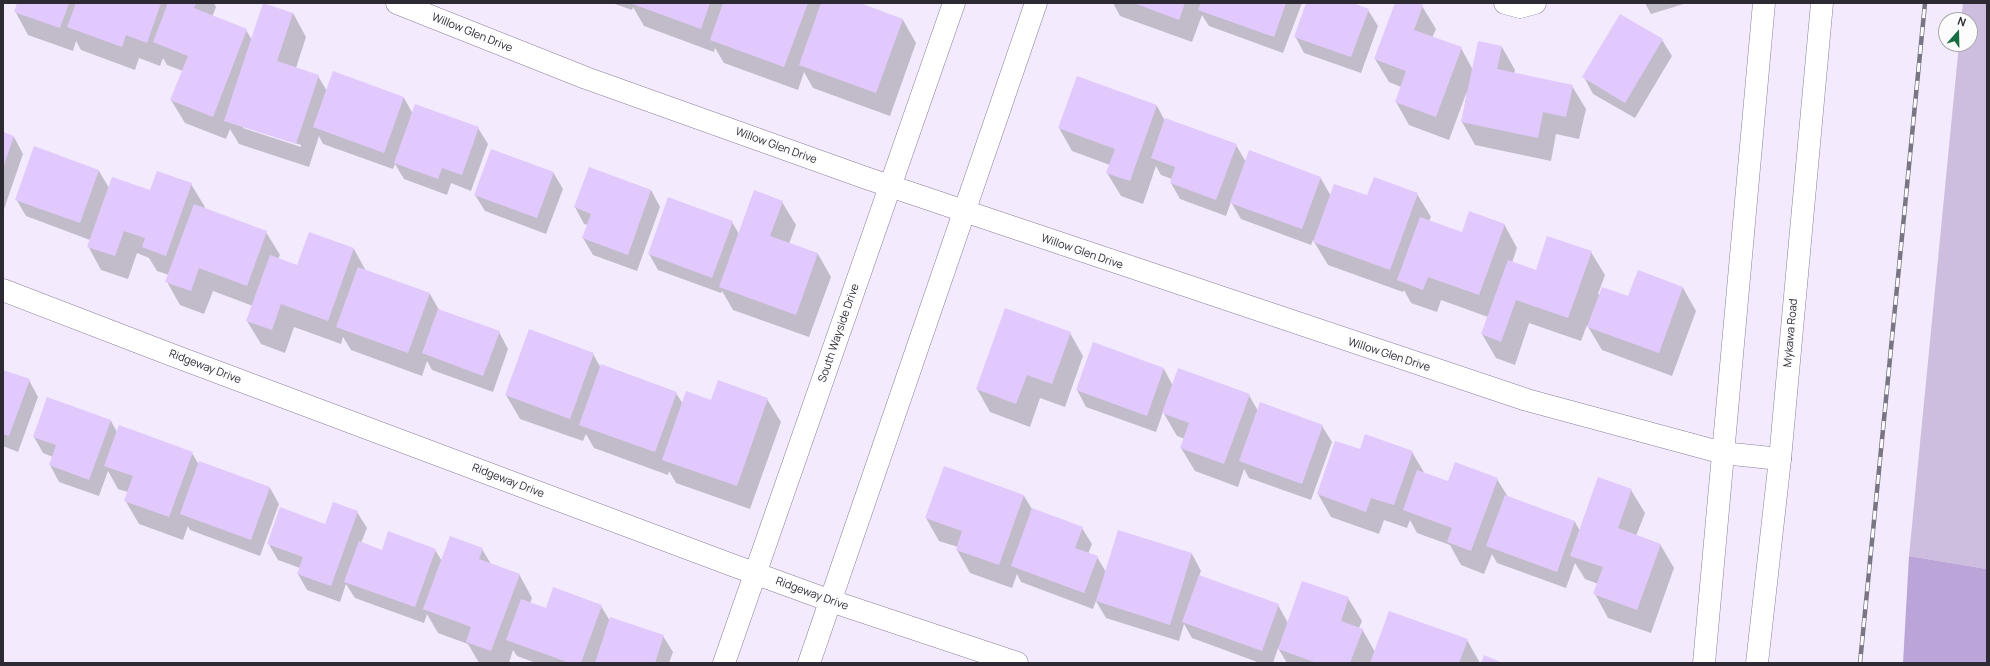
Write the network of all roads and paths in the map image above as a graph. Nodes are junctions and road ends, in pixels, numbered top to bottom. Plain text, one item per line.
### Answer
1 (397, 3) edge
2 (954, 3) edge
3 (1036, 3) edge
4 (1505, 3) edge
5 (1535, 3) edge
6 (1764, 3) edge
7 (1822, 3) edge
8 (889, 186) junction
9 (964, 212) junction
10 (3, 290) edge
11 (1722, 453) junction
12 (1780, 459) junction
13 (756, 574) junction
14 (831, 601) junction
15 (724, 663) edge
16 (810, 663) edge
17 (1017, 663) edge
18 (1704, 663) edge
19 (1756, 663) edge

1 - 8 street, Willow Glen Drive
2 - 8 street, South Wayside Drive
3 - 9 street
4 - 5 street
6 - 11 street
7 - 12 street, Mykawa Road
8 - 9 street, Willow Glen Drive
8 - 13 street, South Wayside Drive
9 - 11 street, Willow Glen Drive
9 - 14 street
10 - 13 street, Ridgeway Drive
11 - 12 street, Willow Glen Drive
11 - 18 street
12 - 19 street, Mykawa Road
13 - 14 street, Ridgeway Drive
13 - 15 street, South Wayside Drive
14 - 16 street
14 - 17 street, Ridgeway Drive

